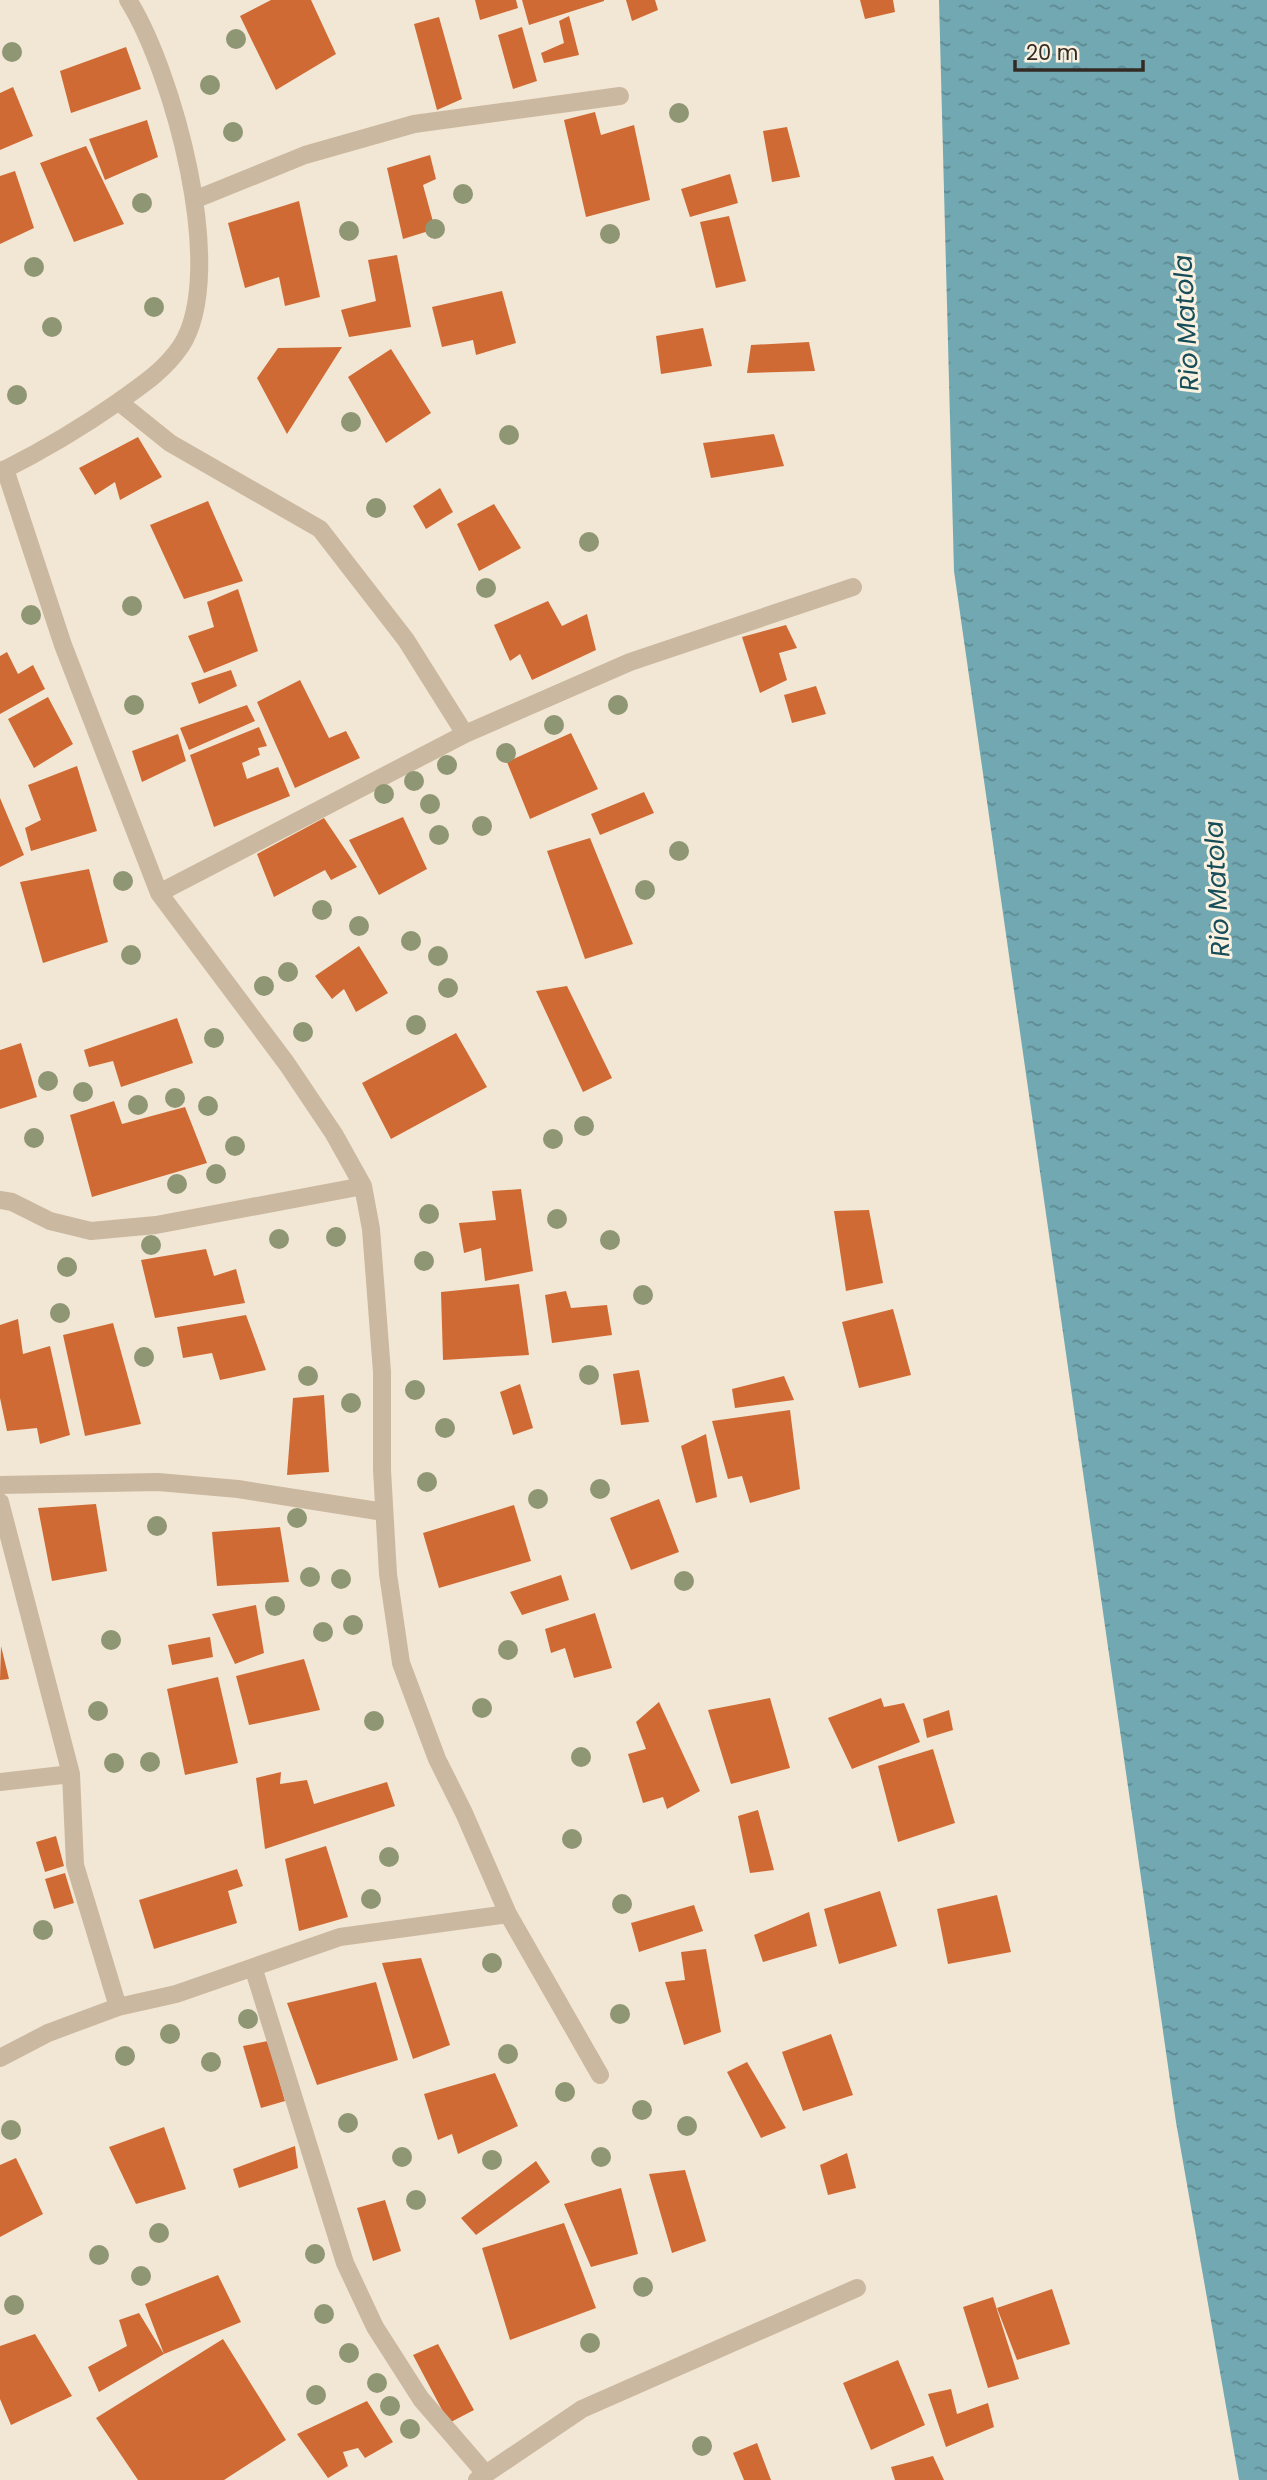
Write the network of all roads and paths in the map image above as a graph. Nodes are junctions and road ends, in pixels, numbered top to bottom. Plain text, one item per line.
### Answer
1 (128, 0) edge
2 (620, 96) dead end
3 (194, 200) junction
4 (118, 402) junction
5 (3, 471) edge
6 (853, 587) dead end
7 (465, 734) junction
8 (159, 893) junction
9 (363, 1186) junction
10 (0, 1200) edge
11 (0, 1485) edge
12 (0, 1502) edge
13 (384, 1511) junction
14 (71, 1774) junction
15 (0, 1782) edge
16 (508, 1914) junction
17 (253, 1967) junction
18 (118, 2007) junction
19 (0, 2058) edge
20 (600, 2075) dead end
21 (858, 2288) dead end
22 (481, 2476) edge

1 - 3 street
2 - 3 street
3 - 4 street
4 - 5 street
4 - 7 street
5 - 8 street
6 - 7 street
7 - 8 street
8 - 9 street
9 - 10 street
9 - 13 street
11 - 13 street
12 - 14 street
13 - 16 street
14 - 15 street
14 - 18 street
16 - 17 street
16 - 20 street
17 - 18 street
17 - 22 street
18 - 19 street
21 - 22 street

